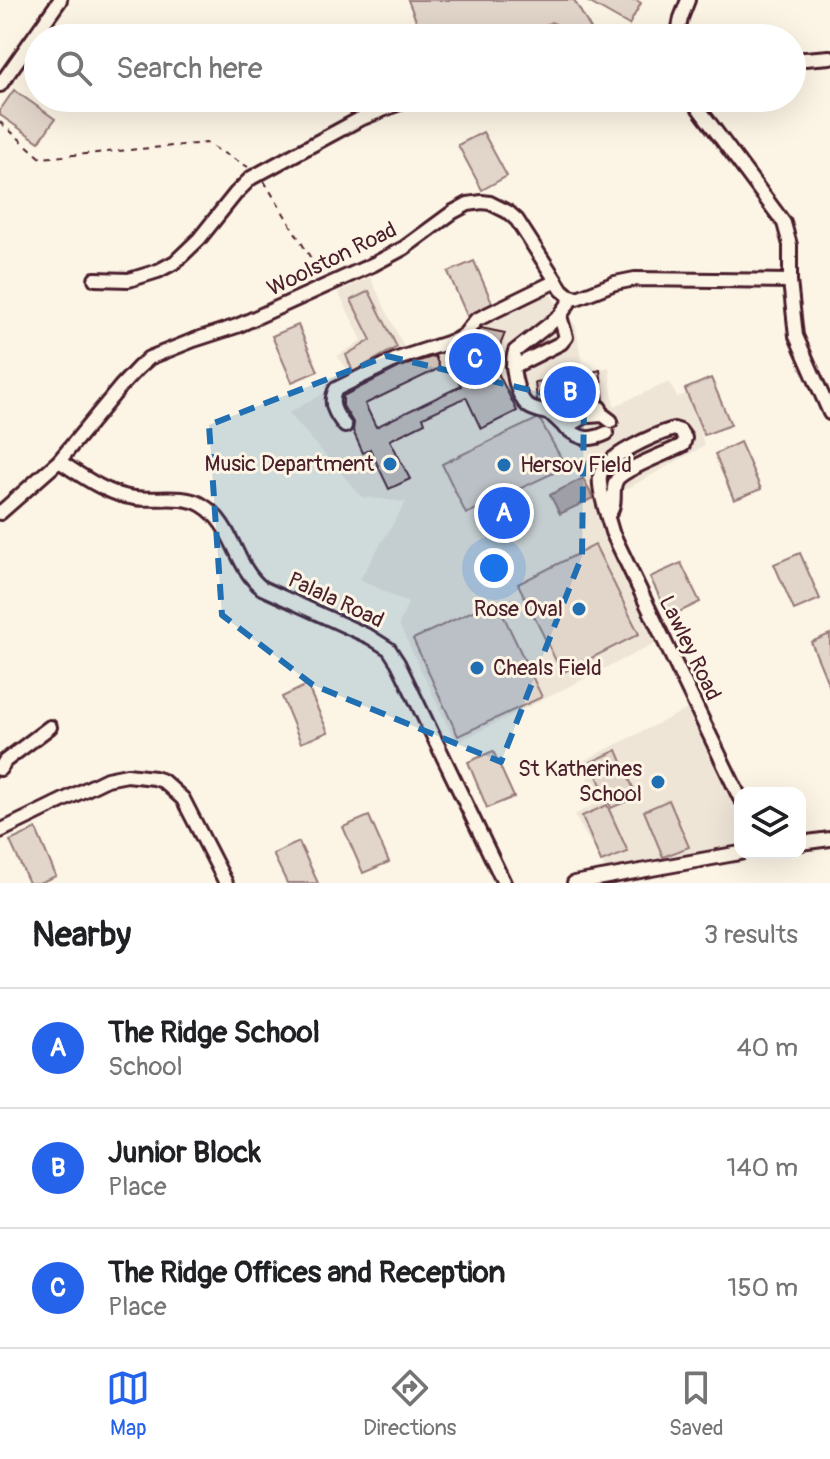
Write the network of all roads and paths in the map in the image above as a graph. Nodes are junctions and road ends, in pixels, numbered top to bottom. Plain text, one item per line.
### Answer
1 (60, 0) edge
2 (688, 0) edge
3 (43, 24) edge
4 (680, 24) edge
5 (24, 51) edge
6 (830, 57) edge
7 (806, 59) edge
8 (0, 85) edge
9 (378, 112) edge
10 (701, 112) edge
11 (0, 122) edge
12 (259, 173) junction
13 (95, 279) dead end
14 (556, 281) junction
15 (790, 281) junction
16 (327, 287) junction
17 (572, 298) junction
18 (560, 316) junction
19 (513, 367) junction
20 (824, 387) edge
21 (600, 408) dead end
22 (830, 413) edge
23 (586, 414) junction
24 (345, 426) dead end
25 (565, 428) junction
26 (59, 461) junction
27 (0, 513) edge
28 (608, 515) junction
29 (50, 727) dead end
30 (0, 769) edge
31 (735, 787) edge
32 (1, 827) edge
33 (830, 839) edge
34 (806, 842) edge
35 (734, 854) edge
36 (226, 883) edge
37 (504, 883) edge
38 (574, 883) edge

1 - 3 street
2 - 4 street
5 - 8 street
6 - 7 street
9 - 12 street
10 - 15 street
11 - 12 path
12 - 13 street
12 - 16 path
14 - 16 street, Woolston Road
14 - 17 street, Woolston Road
14 - 24 street
15 - 17 street
15 - 20 street
16 - 26 street, Woolston Road
17 - 18 street
18 - 19 street
18 - 19 street
19 - 25 street
20 - 22 street
21 - 23 street
23 - 25 street
23 - 25 street
26 - 27 street, Woolston Road
26 - 37 street, Palala Road
28 - 28 street, Lawley Road
28 - 31 street, Lawley Road
29 - 30 street
32 - 36 street
33 - 34 street
35 - 38 street

